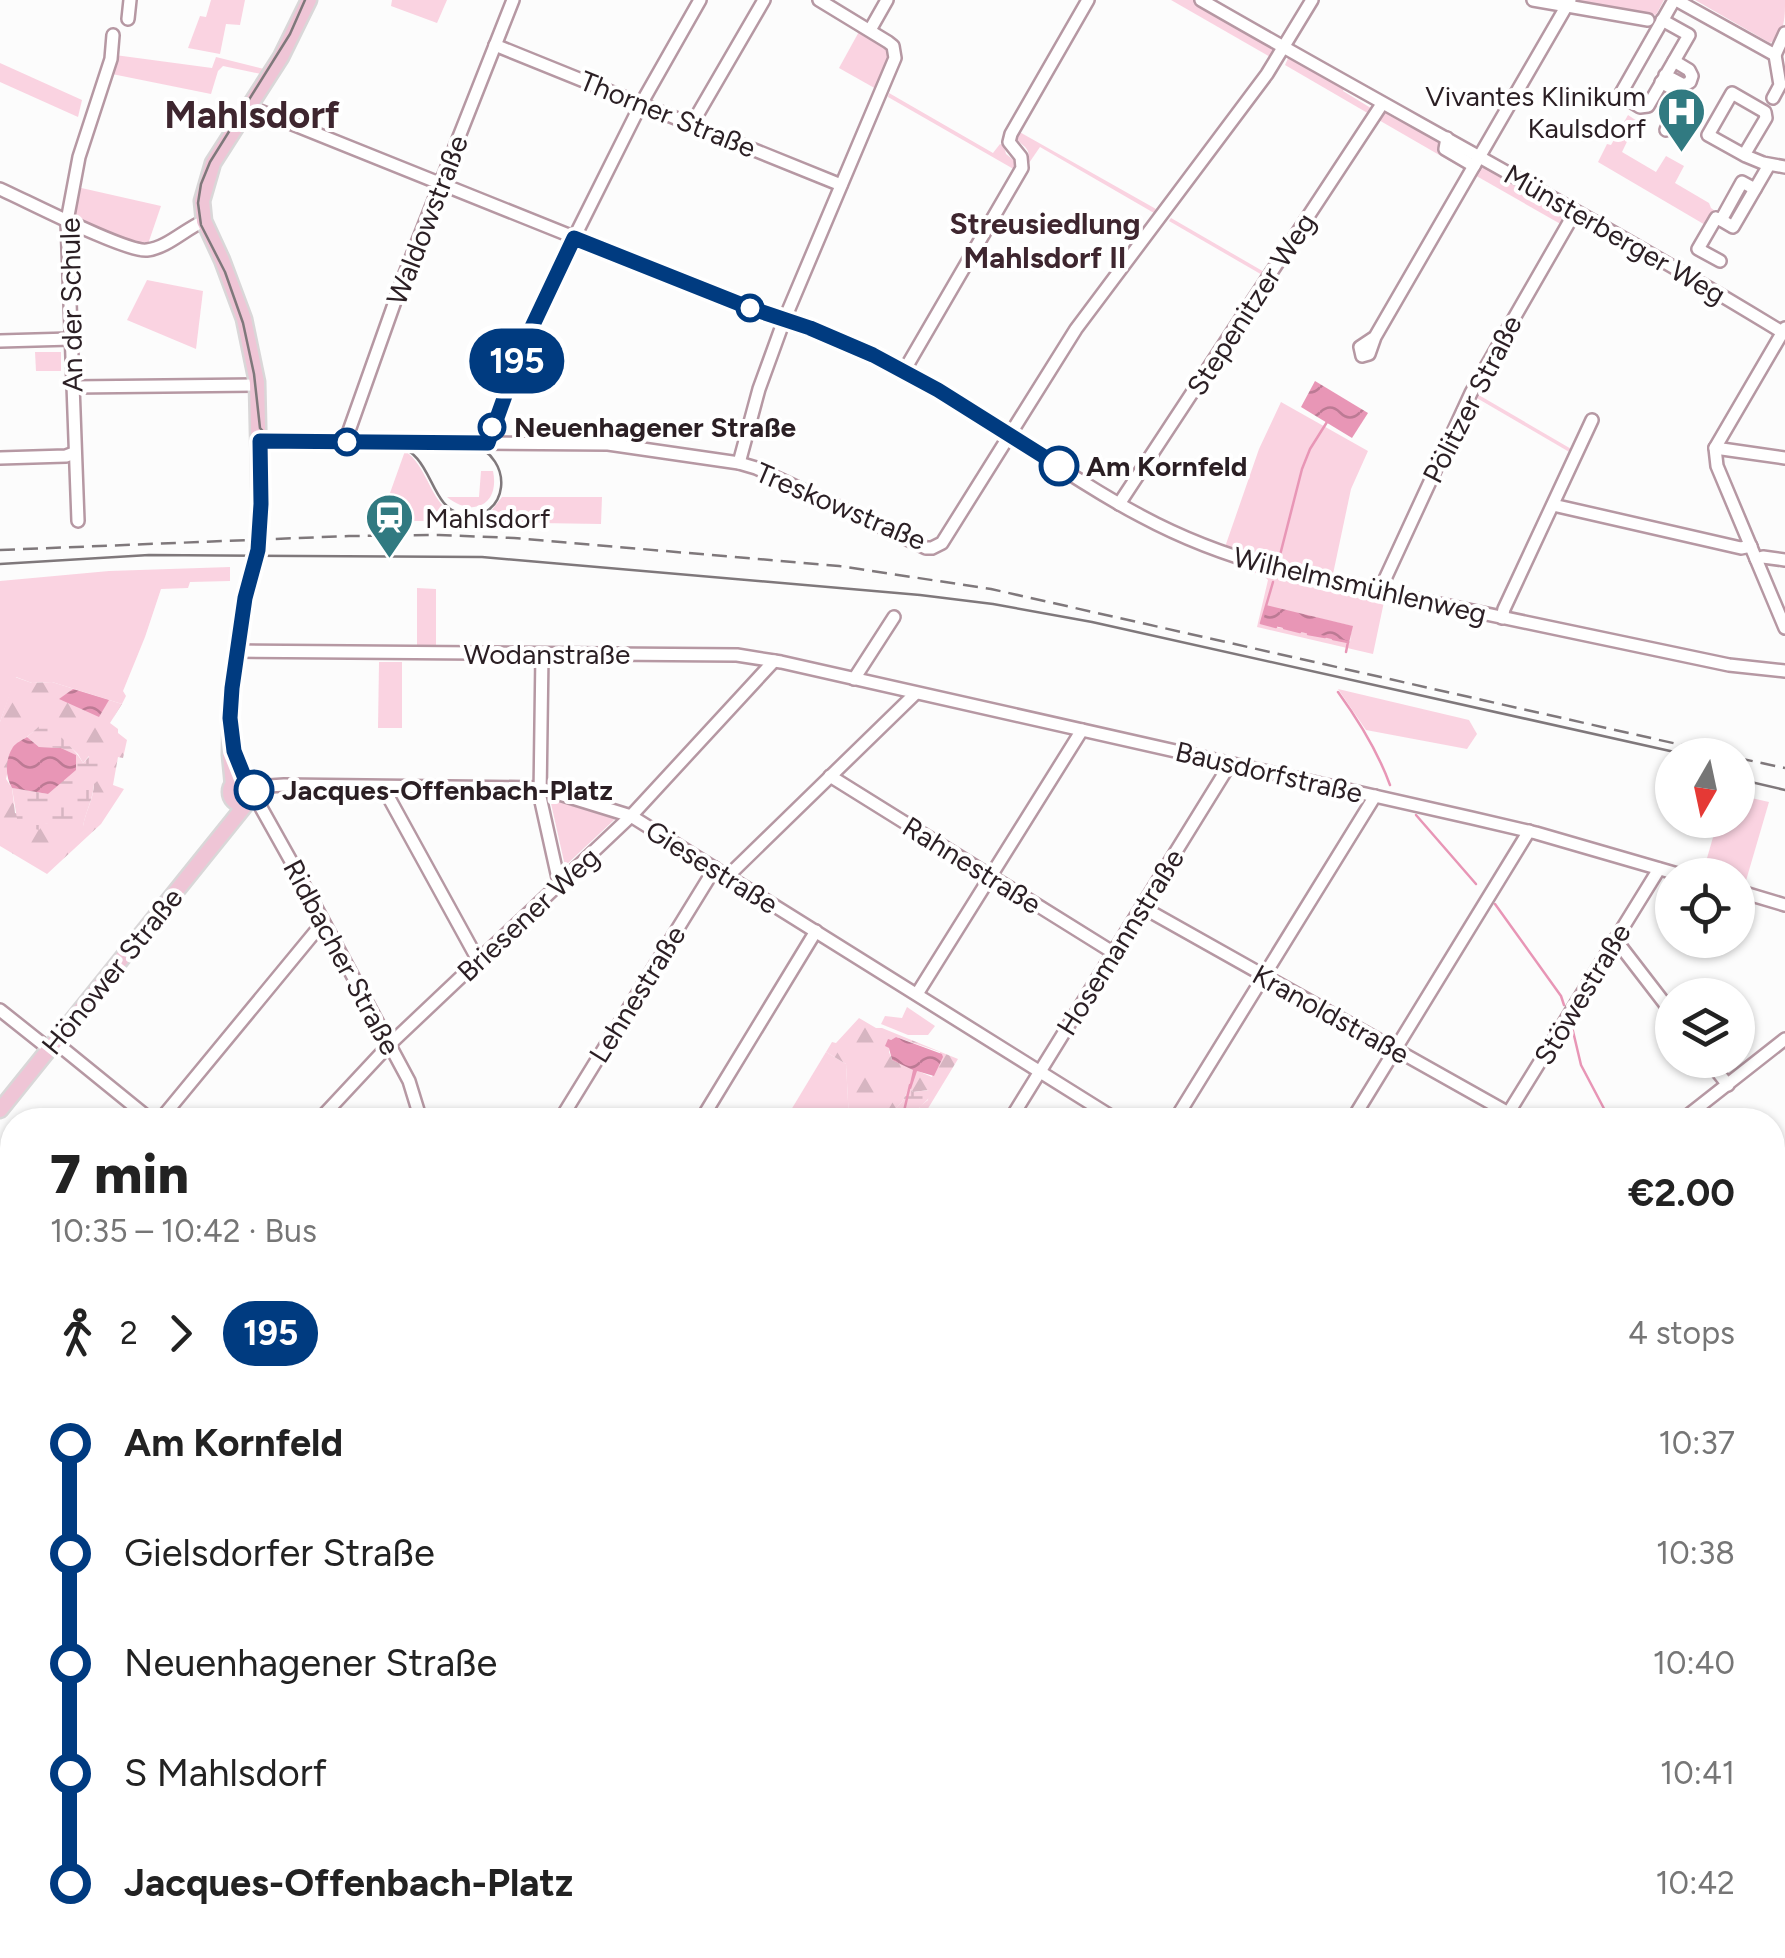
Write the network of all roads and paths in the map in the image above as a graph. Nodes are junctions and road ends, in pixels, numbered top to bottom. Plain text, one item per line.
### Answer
1 (130, 0) edge
2 (309, 0) edge
3 (513, 0) edge
4 (700, 0) edge
5 (764, 0) edge
6 (819, 0) edge
7 (887, 0) edge
8 (1088, 0) edge
9 (1202, 0) edge
10 (1312, 0) edge
11 (1533, 0) edge
12 (1675, 0) edge
13 (1568, 3) edge
14 (128, 19) dead end
15 (1655, 20) junction
16 (870, 30) junction
17 (1785, 33) edge
18 (114, 35) dead end
19 (495, 45) junction
20 (1284, 48) junction
21 (1776, 55) junction
22 (1674, 61) junction
23 (1663, 79) junction
24 (641, 104) junction
25 (1382, 104) junction
26 (1770, 104) junction
27 (250, 106) junction
28 (692, 124) junction
29 (1666, 130) dead end
30 (1744, 156) junction
31 (1477, 161) junction
32 (1769, 164) junction
33 (1785, 167) edge
34 (440, 184) junction
35 (840, 185) junction
36 (0, 189) edge
37 (1575, 212) junction
38 (67, 221) junction
39 (204, 221) junction
40 (574, 238) junction
41 (1720, 262) dead end
42 (784, 320) junction
43 (1784, 330) edge
44 (1375, 337) dead end
45 (71, 339) junction
46 (0, 341) edge
47 (904, 371) junction
48 (257, 385) junction
49 (73, 387) junction
50 (1592, 420) dead end
51 (1010, 435) junction
52 (266, 441) junction
53 (345, 442) junction
54 (488, 443) junction
55 (1715, 448) junction
56 (74, 454) junction
57 (0, 458) edge
58 (1785, 458) edge
59 (739, 462) junction
60 (1120, 504) junction
61 (1553, 505) junction
62 (78, 520) dead end
63 (1751, 546) junction
64 (1756, 560) junction
65 (1785, 560) edge
66 (1380, 592) junction
67 (894, 617) dead end
68 (1502, 618) junction
69 (1785, 628) edge
70 (238, 651) junction
71 (542, 654) junction
72 (774, 661) junction
73 (1785, 671) edge
74 (854, 679) junction
75 (916, 693) junction
76 (1082, 730) junction
77 (1230, 764) junction
78 (830, 776) junction
79 (388, 786) junction
80 (540, 788) junction
81 (244, 792) junction
82 (1374, 796) junction
83 (630, 816) junction
84 (1529, 831) junction
85 (1655, 867) edge
86 (715, 868) junction
87 (1655, 874) edge
88 (728, 876) junction
89 (990, 876) junction
90 (561, 882) junction
91 (1755, 897) edge
92 (1785, 906) edge
93 (1142, 907) junction
94 (325, 925) junction
95 (816, 931) junction
96 (1615, 939) junction
97 (1114, 953) junction
98 (478, 960) junction
99 (1264, 977) junction
100 (1655, 991) edge
101 (917, 994) junction
102 (0, 1010) edge
103 (1785, 1039) edge
104 (389, 1045) junction
105 (52, 1046) junction
106 (1395, 1051) junction
107 (1040, 1072) junction
108 (1722, 1078) edge
109 (1728, 1085) junction
110 (2, 1108) edge
111 (135, 1108) edge
112 (170, 1108) edge
113 (330, 1108) edge
114 (418, 1108) edge
115 (567, 1108) edge
116 (708, 1108) edge
117 (1018, 1108) edge
118 (1098, 1108) edge
119 (1183, 1108) edge
120 (1359, 1108) edge
121 (1493, 1108) edge
122 (1512, 1108) edge
123 (1698, 1108) edge

1 - 14 street
2 - 27 main road, Hönower Straße
3 - 19 street, Waldowstraße
4 - 24 street
5 - 28 street
6 - 16 street
7 - 16 street
8 - 47 street
9 - 20 street, Münsterberger Weg
10 - 20 street
11 - 13 street
12 - 15 street
12 - 21 street
13 - 15 street
13 - 31 street
15 - 22 street
15 - 23 street
16 - 35 street
17 - 21 street
18 - 38 street, An der Schule
19 - 24 street, Thorner Straße
19 - 34 street, Waldowstraße
20 - 25 street, Münsterberger Weg
20 - 51 street
21 - 26 street
22 - 23 street
22 - 23 street
23 - 29 street
24 - 28 street, Thorner Straße
24 - 40 street
25 - 31 street, Münsterberger Weg
25 - 60 street, Stepenitzer Weg
26 - 30 street
26 - 30 street
27 - 34 street, Wilhelmsmühlenweg
27 - 39 main road, Hönower Straße
28 - 35 street, Thorner Straße
30 - 32 street
31 - 37 street, Münsterberger Weg
31 - 44 street
32 - 33 street
32 - 41 street
34 - 40 street, Wilhelmsmühlenweg
34 - 53 street, Waldowstraße
35 - 42 street
36 - 38 street
37 - 43 street, Münsterberger Weg
37 - 66 street, Pölitzer Straße
38 - 39 street
38 - 45 street, An der Schule
39 - 48 main road, Hönower Straße
40 - 42 street, Wilhelmsmühlenweg
40 - 54 street
42 - 47 street, Wilhelmsmühlenweg
42 - 59 street
43 - 55 street
45 - 46 street
45 - 49 street, An der Schule
47 - 51 street, Wilhelmsmühlenweg
48 - 49 street
48 - 52 main road, Hönower Straße
49 - 56 street, An der Schule
50 - 61 street
51 - 59 street, Treskowstraße
51 - 60 street, Wilhelmsmühlenweg
52 - 53 street, Treskowstraße
52 - 70 main road, Hönower Straße
53 - 54 street, Treskowstraße
54 - 59 street, Treskowstraße
55 - 58 street
55 - 63 street
56 - 57 street
56 - 62 street, An der Schule
60 - 66 street, Wilhelmsmühlenweg
61 - 63 street
61 - 68 street
63 - 64 street
64 - 65 street
64 - 69 street
66 - 68 street, Wilhelmsmühlenweg
67 - 74 street
68 - 73 street, Wilhelmsmühlenweg
70 - 71 street, Wodanstraße
70 - 81 main road, Hönower Straße
71 - 72 street, Wodanstraße
71 - 80 street
72 - 74 street, Wodanstraße
72 - 83 street, Briesener Weg
74 - 75 street, Bausdorfstraße
75 - 76 street, Bausdorfstraße
75 - 78 street
76 - 77 street, Bausdorfstraße
76 - 89 street
77 - 82 street, Bausdorfstraße
77 - 93 street, Hosemannstraße
78 - 88 street
78 - 89 street, Rahnestraße
79 - 80 street, Giesestraße
79 - 81 street, Giesestraße
79 - 98 street
80 - 83 street, Giesestraße
80 - 90 street
81 - 94 street, Ridbacher Straße
81 - 105 main road, Hönower Straße
82 - 84 street, Bausdorfstraße
82 - 99 street
83 - 86 street, Giesestraße
83 - 90 street, Briesener Weg
84 - 85 street, Bausdorfstraße
84 - 106 street
86 - 88 street, Giesestraße
86 - 115 street, Lehnestraße
87 - 96 street, Stöwestraße
88 - 95 street, Giesestraße
89 - 97 street, Rahnestraße
89 - 101 street
90 - 98 street, Briesener Weg
91 - 92 street
93 - 97 street, Hosemannstraße
93 - 99 street, Kranoldstraße
94 - 104 street, Ridbacher Straße
94 - 112 street
95 - 101 street, Giesestraße
95 - 116 street
96 - 100 street
96 - 122 street, Stöwestraße
97 - 107 street, Hosemannstraße
98 - 104 street, Briesener Weg
99 - 106 street, Kranoldstraße
99 - 119 street
101 - 107 street, Giesestraße
102 - 105 street
103 - 109 street
104 - 113 street, Briesener Weg
104 - 114 street, Ridbacher Straße
105 - 110 main road, Hönower Straße
105 - 111 street
106 - 120 street
106 - 121 street, Kranoldstraße
107 - 117 street, Hosemannstraße
107 - 118 street, Giesestraße
108 - 109 street
109 - 123 street

